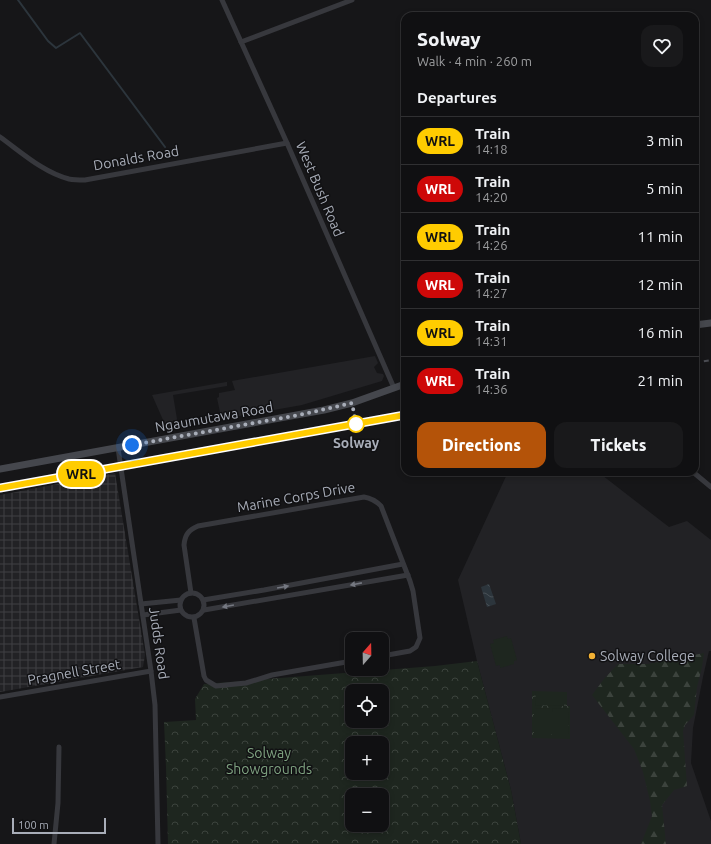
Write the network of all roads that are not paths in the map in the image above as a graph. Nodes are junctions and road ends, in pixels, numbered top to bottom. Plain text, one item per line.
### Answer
1 (222, 0) edge
2 (352, 0) edge
3 (241, 42) junction
4 (0, 137) edge
5 (287, 143) junction
6 (711, 322) edge
7 (699, 325) edge
8 (401, 385) edge
9 (394, 388) junction
10 (118, 448) junction
11 (0, 469) edge
12 (698, 476) edge
13 (711, 487) edge
14 (403, 564) junction
15 (368, 572) junction
16 (408, 575) junction
17 (316, 581) junction
18 (370, 581) junction
19 (264, 590) junction
20 (318, 591) junction
21 (191, 593) junction
22 (181, 600) junction
23 (203, 600) junction
24 (266, 600) junction
25 (141, 604) junction
26 (181, 610) junction
27 (204, 610) junction
28 (143, 615) junction
29 (194, 618) junction
30 (389, 655) edge
31 (345, 662) edge
32 (151, 671) junction
33 (0, 697) edge
34 (59, 747) dead end
35 (54, 844) edge
36 (158, 844) edge

1 - 3 street, West Bush Road
2 - 3 street
3 - 5 street, West Bush Road
4 - 5 street, Donalds Road
5 - 9 street, West Bush Road
6 - 7 main road
8 - 9 main road, Ngaumutawa Road
9 - 10 main road, Ngaumutawa Road
10 - 11 main road, Ngaumutawa Road
10 - 25 street, Judds Road
12 - 13 street
14 - 15 street
14 - 16 street, Marine Corps Drive
14 - 21 street, Marine Corps Drive
15 - 17 street
15 - 18 street
16 - 18 street
16 - 30 street, Marine Corps Drive
19 -> 17 street
17 - 20 street
18 -> 20 street
19 - 23 street
19 - 24 street
20 - 24 street
21 - 22 street
21 - 23 street
22 - 25 street
22 - 26 street
23 - 27 street
24 -> 27 street
25 - 28 street, Judds Road
26 - 28 street
26 - 29 street
27 - 29 street
28 - 32 street, Judds Road
29 - 31 street
32 - 33 street, Pragnell Street
32 - 36 street, Judds Road
34 - 35 street

